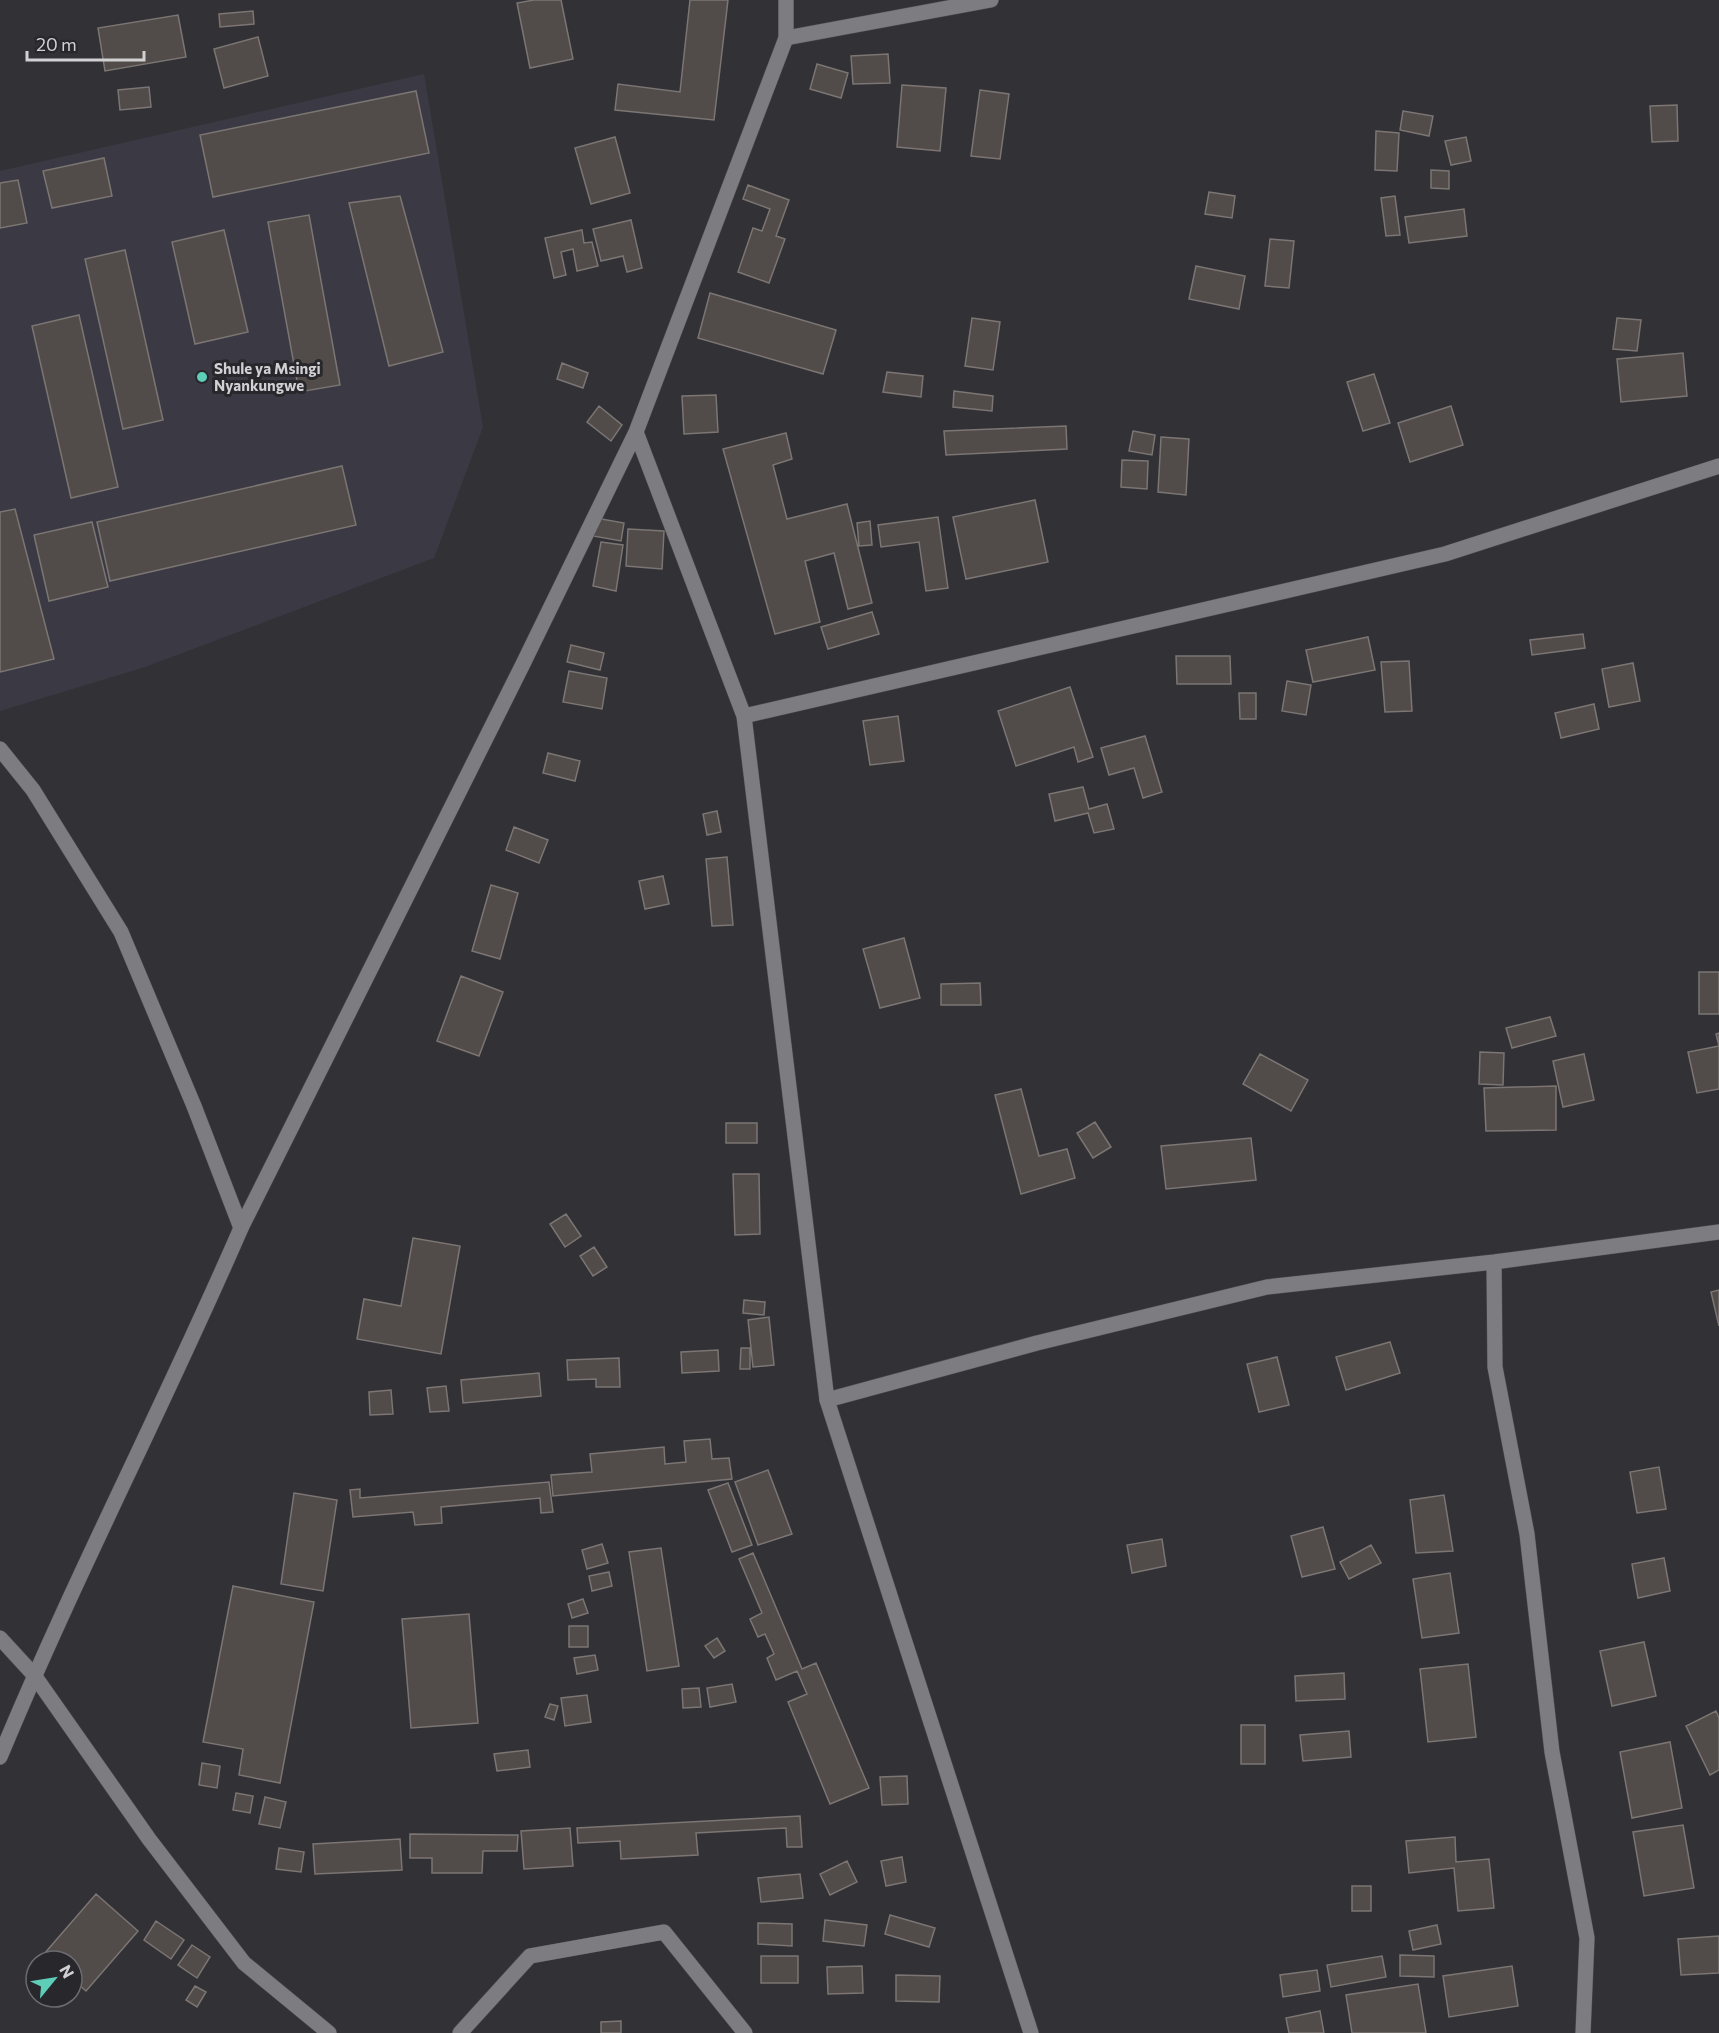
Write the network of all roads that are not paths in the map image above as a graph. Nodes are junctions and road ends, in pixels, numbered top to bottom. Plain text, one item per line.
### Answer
1 (786, 0) edge
2 (991, 0) edge
3 (786, 39) junction
4 (636, 432) junction
5 (1719, 466) edge
6 (744, 716) junction
7 (0, 749) edge
8 (241, 1228) junction
9 (1719, 1232) edge
10 (1494, 1262) junction
11 (827, 1400) junction
12 (0, 1638) edge
13 (34, 1675) junction
14 (0, 1757) edge
15 (329, 2033) edge
16 (460, 2033) edge
17 (745, 2033) edge
18 (1031, 2033) edge
19 (1583, 2033) edge

1 - 3 street
2 - 3 street
3 - 4 street
4 - 6 street
4 - 8 street
5 - 6 street
6 - 11 street
7 - 8 street
8 - 13 street
9 - 10 street
10 - 11 street
10 - 19 street
11 - 18 street
12 - 13 street
13 - 14 street
13 - 15 street
16 - 17 street

